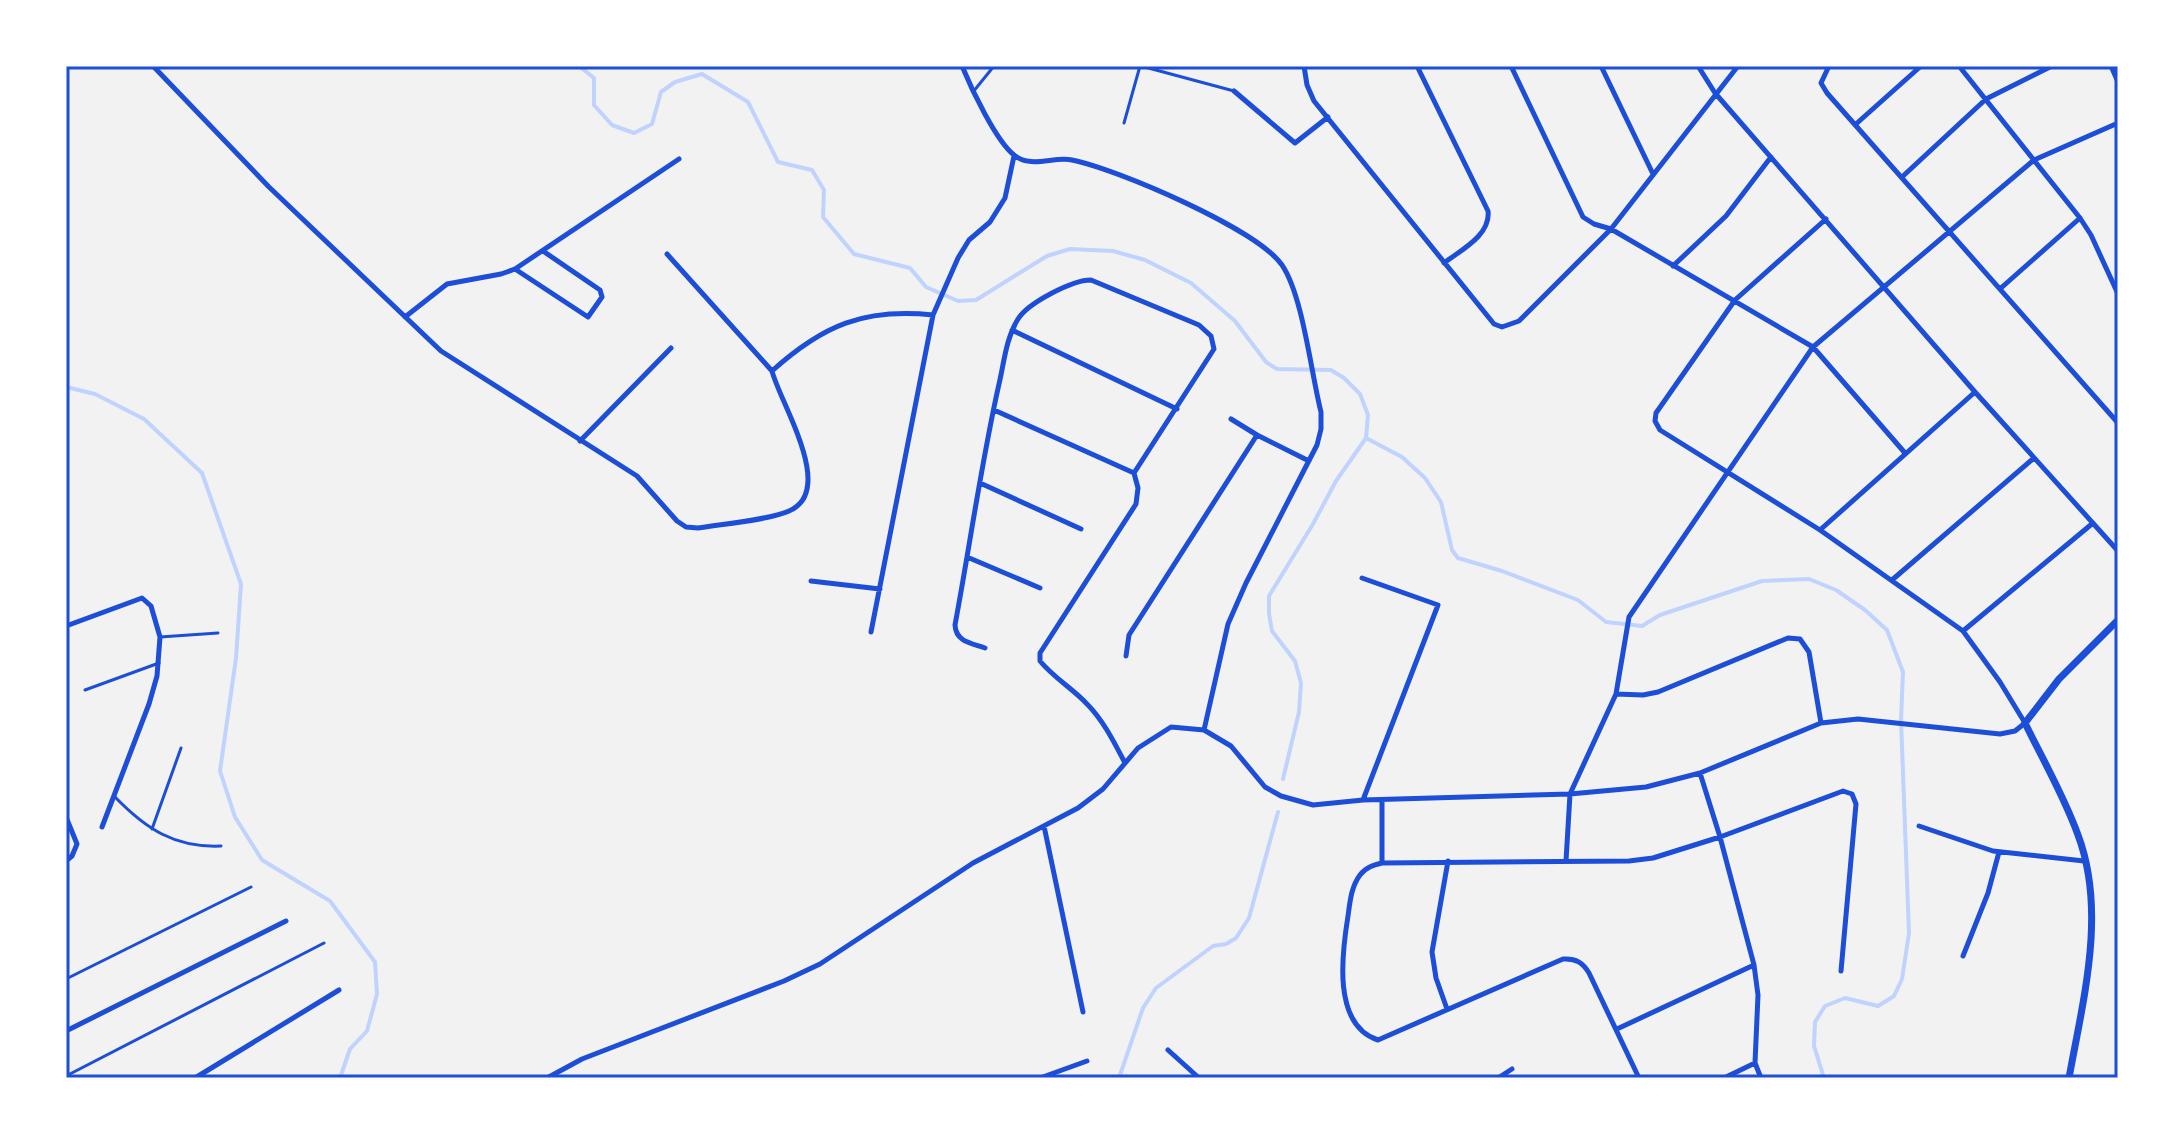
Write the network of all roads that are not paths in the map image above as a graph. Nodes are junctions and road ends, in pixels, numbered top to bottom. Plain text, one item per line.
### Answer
1 (153, 66) edge
2 (962, 66) edge
3 (994, 66) edge
4 (1141, 66) edge
5 (1304, 66) edge
6 (1417, 66) edge
7 (1511, 66) edge
8 (1601, 66) edge
9 (1698, 66) edge
10 (1738, 66) edge
11 (1829, 66) edge
12 (1921, 66) edge
13 (1959, 66) edge
14 (2052, 66) edge
15 (2111, 66) edge
16 (2118, 82) edge
17 (1234, 91) joint
18 (973, 92) junction
19 (1715, 93) junction
20 (1986, 99) junction
21 (1328, 117) junction
22 (1124, 123) dead end
23 (2118, 123) edge
24 (1856, 124) junction
25 (1014, 156) junction
26 (1771, 157) junction
27 (679, 159) dead end
28 (2034, 160) junction
29 (1653, 174) junction
30 (1902, 177) junction
31 (2080, 218) junction
32 (1826, 219) junction
33 (1611, 229) junction
34 (1949, 230) junction
35 (543, 251) junction
36 (667, 254) dead end
37 (1444, 263) junction
38 (1673, 266) junction
39 (515, 269) junction
40 (1885, 286) junction
41 (2001, 288) junction
42 (2118, 294) edge
43 (1735, 300) junction
44 (933, 315) junction
45 (405, 317) junction
46 (1012, 330) junction
47 (1813, 347) junction
48 (671, 348) dead end
49 (772, 371) junction
50 (1975, 392) junction
51 (1177, 409) junction
52 (994, 410) junction
53 (1231, 419) dead end
54 (2118, 423) edge
55 (1257, 435) junction
56 (580, 441) junction
57 (1905, 453) junction
58 (2034, 458) junction
59 (1309, 461) junction
60 (1728, 472) junction
61 (1134, 473) junction
62 (980, 483) junction
63 (2093, 523) junction
64 (1081, 529) dead end
65 (1820, 530) junction
66 (2118, 551) edge
67 (967, 557) junction
68 (1362, 578) dead end
69 (1892, 580) junction
70 (811, 581) dead end
71 (1040, 588) dead end
72 (880, 589) junction
73 (2118, 620) edge
74 (66, 626) edge
75 (1963, 631) junction
76 (871, 632) dead end
77 (218, 633) dead end
78 (160, 637) junction
79 (985, 648) dead end
80 (1126, 656) dead end
81 (159, 663) junction
82 (85, 690) dead end
83 (1616, 694) junction
84 (1821, 723) junction
85 (2025, 723) junction
86 (1204, 730) junction
87 (181, 748) dead end
88 (1125, 763) junction
89 (1700, 773) junction
90 (1570, 794) junction
91 (115, 797) junction
92 (1363, 800) junction
93 (1382, 800) junction
94 (66, 817) edge
95 (1044, 826) junction
96 (1919, 826) dead end
97 (102, 827) dead end
98 (152, 829) junction
99 (1720, 837) junction
100 (221, 846) dead end
101 (1999, 852) junction
102 (66, 861) edge
103 (1448, 861) junction
104 (1566, 861) junction
105 (2084, 861) junction
106 (1382, 863) junction
107 (251, 887) dead end
108 (286, 921) dead end
109 (324, 943) dead end
110 (1963, 956) dead end
111 (1754, 965) junction
112 (1841, 971) dead end
113 (66, 979) edge
114 (339, 990) dead end
115 (1447, 1009) junction
116 (1083, 1012) dead end
117 (1617, 1029) junction
118 (66, 1031) edge
119 (1168, 1050) dead end
120 (1087, 1061) dead end
121 (1755, 1063) junction
122 (1512, 1069) dead end
123 (66, 1076) edge
124 (1045, 1077) edge
125 (195, 1078) edge
126 (547, 1078) edge
127 (1199, 1078) edge
128 (1498, 1078) edge
129 (1639, 1078) edge
130 (1724, 1078) edge
131 (1761, 1078) edge
132 (2069, 1078) edge

1 - 45 street
2 - 18 street
3 - 18 lane
4 - 17 lane
4 - 22 lane
5 - 21 street
6 - 37 street
7 - 33 street
8 - 29 street
9 - 19 street
10 - 19 street
11 - 24 street
12 - 24 street
13 - 20 street
14 - 20 street
15 - 16 street
17 - 21 street
18 - 25 street
19 - 26 street
19 - 29 street
20 - 28 street
20 - 30 street
21 - 37 street
23 - 28 street
24 - 30 street
25 - 44 street
25 - 59 street
26 - 32 street
26 - 38 street
27 - 35 street
28 - 31 street
28 - 34 street
29 - 33 street
30 - 34 street
31 - 41 street
31 - 42 street
32 - 40 street
32 - 43 street
33 - 37 street
33 - 38 street
34 - 40 street
34 - 41 street
35 - 39 street
35 - 39 street
36 - 49 street
38 - 43 street
39 - 45 street
40 - 47 street
40 - 50 street
41 - 54 street
43 - 47 street
43 - 60 street
44 - 49 street
44 - 72 street
45 - 56 street
46 - 51 street
46 - 51 street
46 - 52 street
47 - 57 street
47 - 60 street
48 - 56 street
49 - 56 street
50 - 57 street
50 - 58 street
51 - 61 street
52 - 61 street
52 - 62 street
53 - 55 street
55 - 59 street
55 - 80 street
57 - 65 street
58 - 63 street
58 - 69 street
59 - 86 street
60 - 65 street
60 - 83 street
61 - 88 street
62 - 64 street
62 - 67 street
63 - 66 street
63 - 75 street
65 - 69 street
67 - 71 street
67 - 79 street
68 - 92 street
69 - 75 street
70 - 72 street
72 - 76 street
73 - 85 street
74 - 78 street
75 - 85 street
77 - 78 lane
78 - 81 street
81 - 82 lane
81 - 91 street
83 - 84 street
83 - 90 street
84 - 85 street
84 - 89 street
85 - 105 street
86 - 88 street
86 - 92 street
87 - 98 lane
88 - 95 street
89 - 90 street
89 - 99 street
90 - 93 street
90 - 104 street
91 - 97 street
91 - 98 lane
92 - 93 street
93 - 106 street
94 - 102 street
95 - 116 street
95 - 126 street
96 - 101 street
98 - 100 lane
99 - 104 street
99 - 111 street
99 - 112 street
101 - 105 street
101 - 110 street
103 - 104 street
103 - 106 street
103 - 115 street
105 - 132 street
106 - 115 street
107 - 113 lane
108 - 118 street
109 - 123 lane
111 - 117 street
111 - 121 street
114 - 125 street
115 - 117 street
117 - 129 street
119 - 127 street
120 - 124 street
121 - 130 street
121 - 131 street
122 - 128 street

